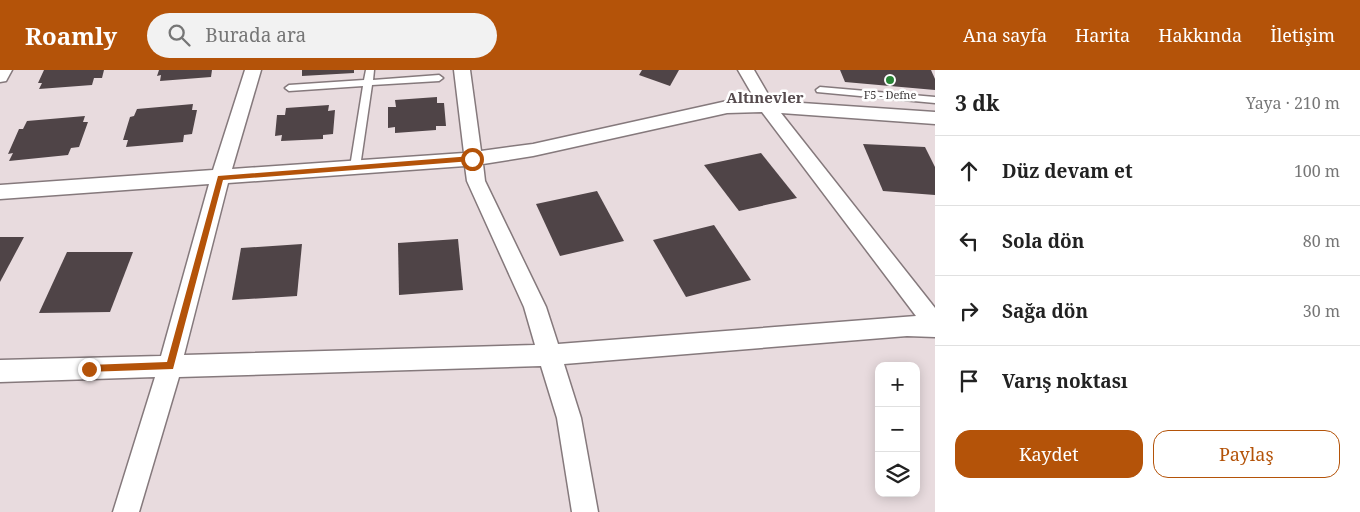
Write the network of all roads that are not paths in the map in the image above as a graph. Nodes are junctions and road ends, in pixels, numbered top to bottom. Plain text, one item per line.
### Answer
1 (4, 70) edge
2 (254, 70) edge
3 (370, 70) edge
4 (462, 70) edge
5 (746, 70) edge
6 (0, 77) edge
7 (440, 78) dead end
8 (369, 82) junction
9 (289, 88) dead end
10 (820, 90) dead end
11 (935, 100) edge
12 (767, 106) junction
13 (935, 118) edge
14 (472, 159) junction
15 (356, 166) junction
16 (220, 178) junction
17 (0, 192) edge
18 (935, 326) edge
19 (550, 355) junction
20 (170, 366) junction
21 (0, 371) edge
22 (126, 512) edge
23 (585, 512) edge

1 - 6 street
2 - 16 street
3 - 8 lane
4 - 14 street
5 - 12 street
7 - 8 lane
8 - 9 lane
8 - 15 lane
10 - 11 lane
12 - 13 street
12 - 14 street
12 - 18 street
14 - 15 street
14 - 19 street
15 - 16 street
16 - 17 street
16 - 20 street
18 - 19 street
19 - 20 street
19 - 23 street
20 - 21 street
20 - 22 street

